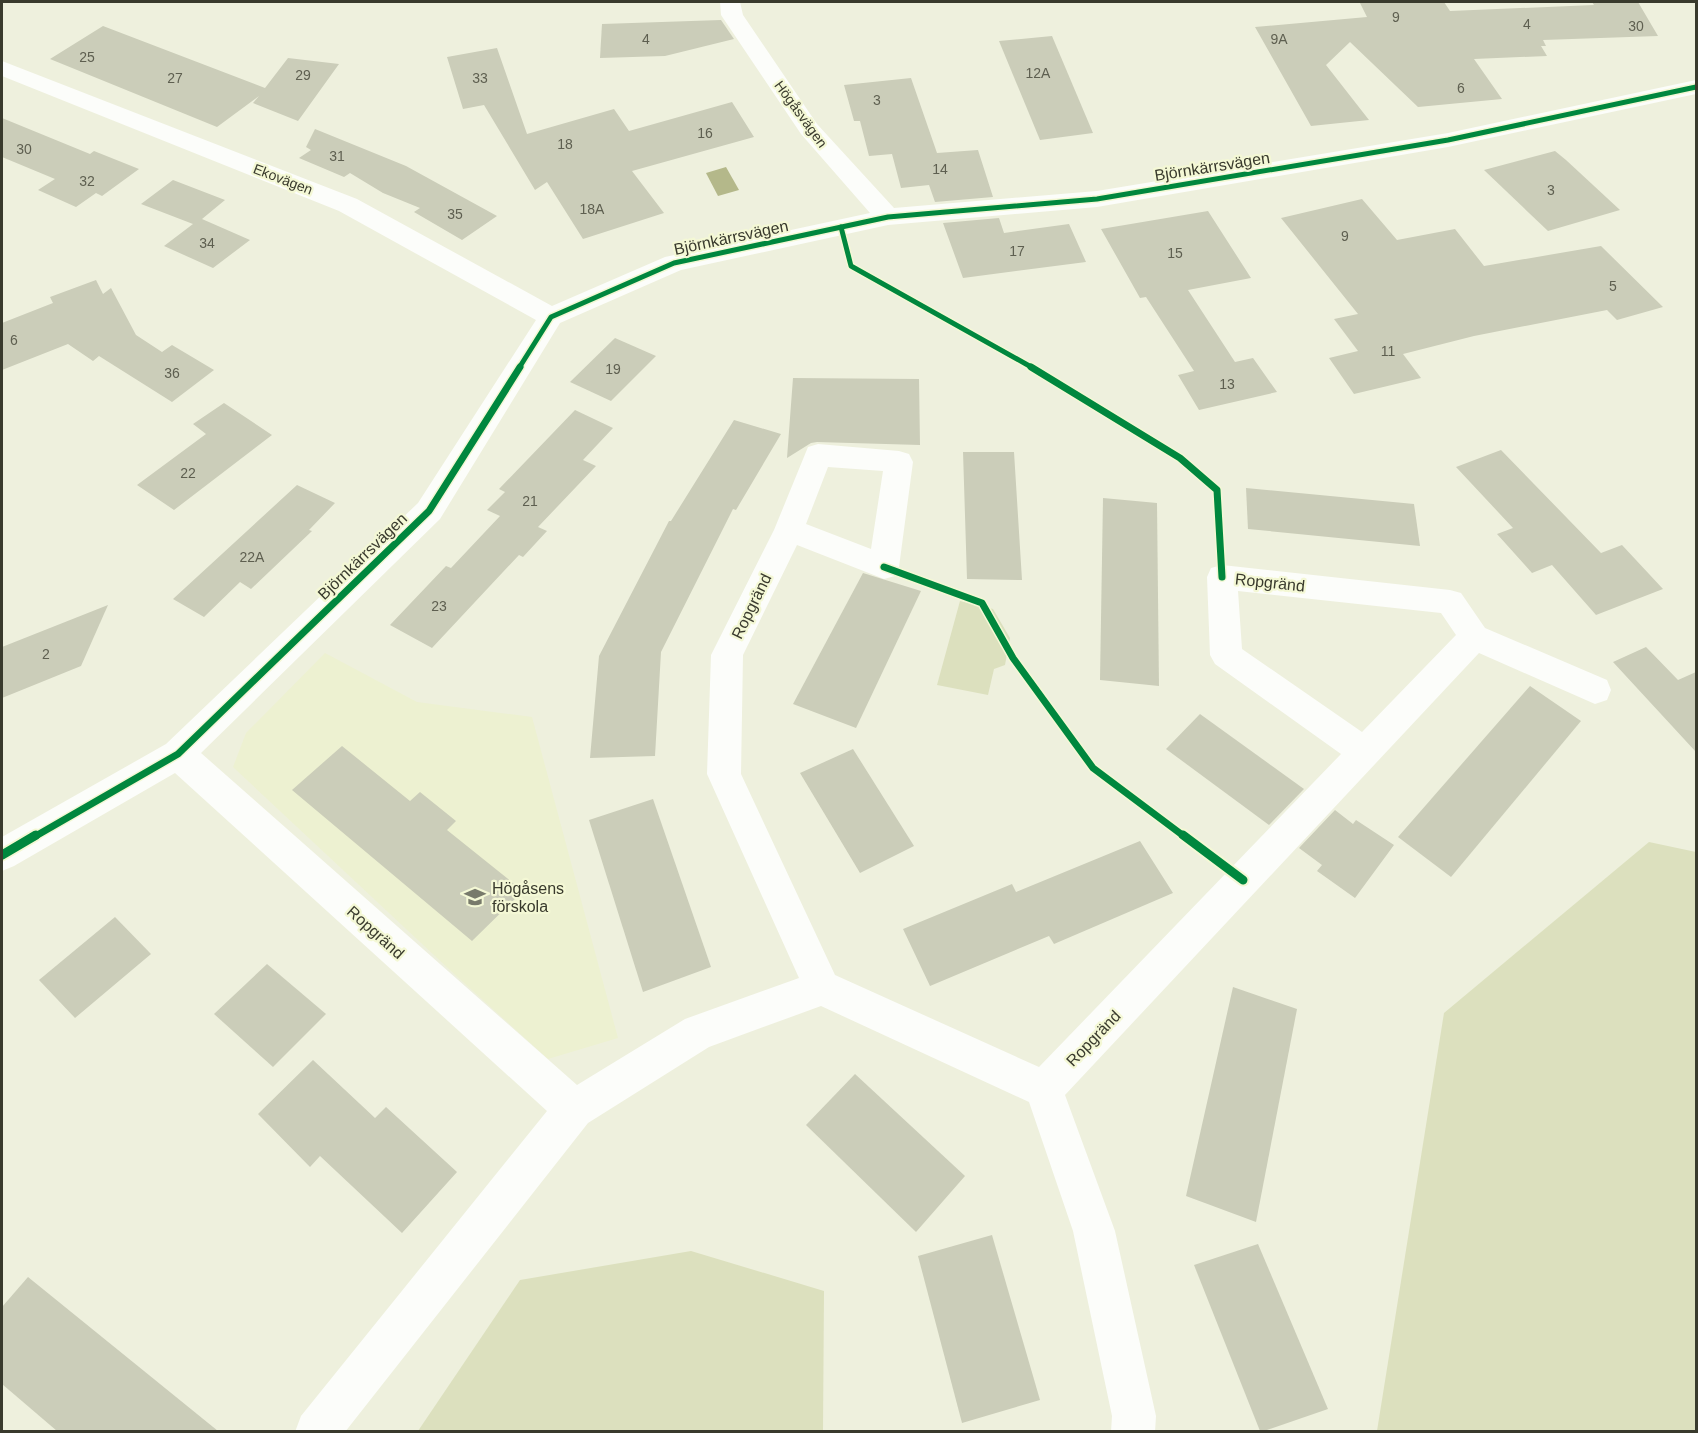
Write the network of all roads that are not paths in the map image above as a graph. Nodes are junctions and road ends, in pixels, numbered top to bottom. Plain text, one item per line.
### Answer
1 (730, 2) edge
2 (2, 68) edge
3 (1696, 87) edge
4 (888, 217) junction
5 (551, 317) junction
6 (789, 530) dead end
7 (1474, 637) junction
8 (1595, 690) dead end
9 (1364, 752) junction
10 (178, 754) junction
11 (2, 855) edge
12 (822, 988) junction
13 (1044, 1089) junction
14 (574, 1109) junction
15 (317, 1431) edge
16 (1133, 1431) edge

1 - 4 street, Högåsvägen
2 - 5 street, Ekovägen
3 - 4 street, Björnkärrsvägen
4 - 5 street, Björnkärrsvägen
5 - 10 street, Björnkärrsvägen
6 - 12 street, Ropgränd
7 - 8 street
7 - 9 street, Ropgränd
7 - 9 street, Ropgränd
9 - 13 street, Ropgränd
10 - 11 street, Björnkärrsvägen
10 - 14 street, Ropgränd
12 - 13 street
12 - 14 street
13 - 16 street
14 - 15 street

